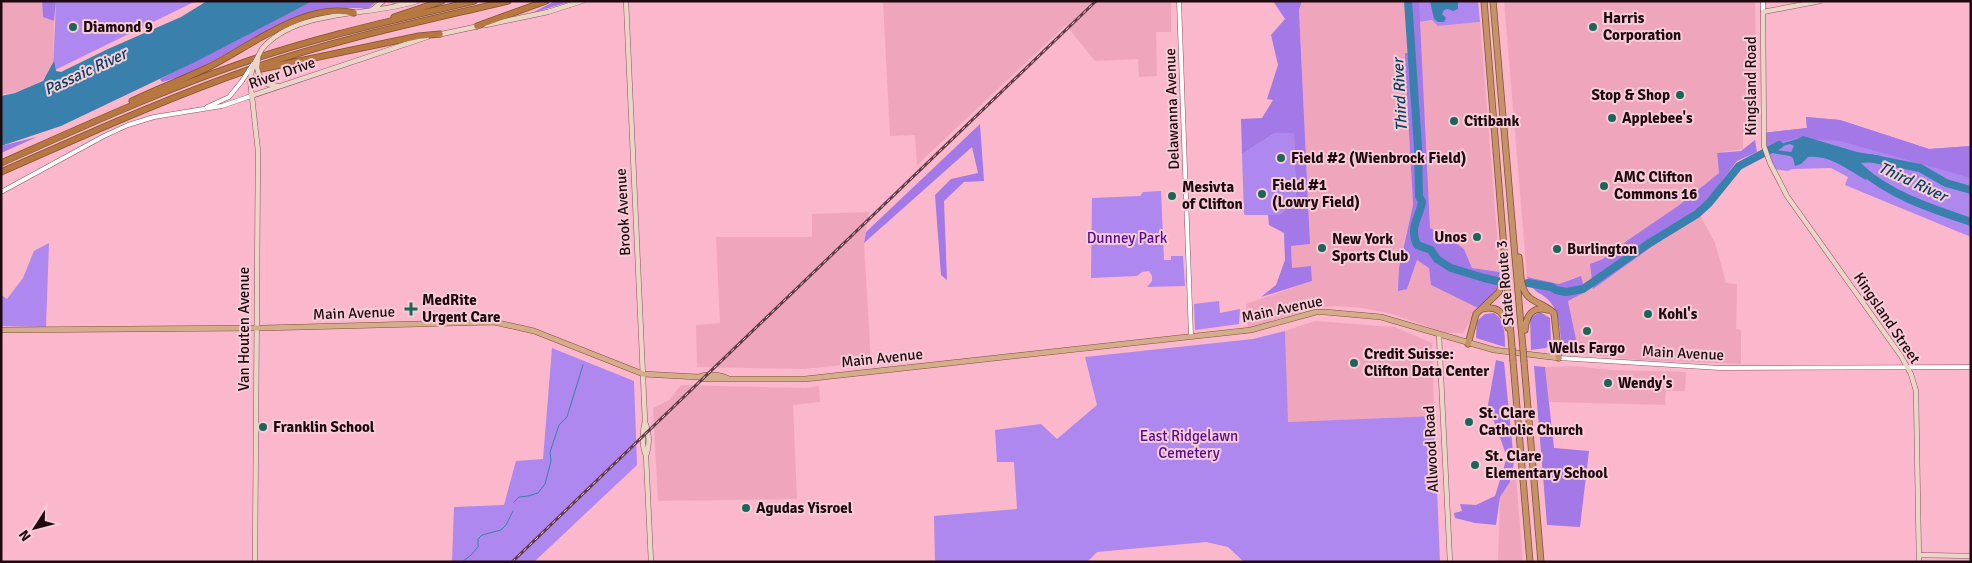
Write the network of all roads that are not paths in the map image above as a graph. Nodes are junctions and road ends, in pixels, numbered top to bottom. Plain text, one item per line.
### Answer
1 (383, 1) edge
2 (394, 1) edge
3 (412, 1) edge
4 (417, 1) edge
5 (442, 1) edge
6 (474, 1) edge
7 (508, 1) edge
8 (546, 1) edge
9 (582, 1) edge
10 (626, 1) edge
11 (1179, 1) edge
12 (1484, 1) edge
13 (1494, 1) edge
14 (1763, 1) edge
15 (1820, 1) edge
16 (370, 11) junction
17 (1763, 12) junction
18 (354, 13) junction
19 (368, 26) junction
20 (476, 26) junction
21 (440, 34) junction
22 (262, 49) junction
23 (254, 62) junction
24 (230, 76) junction
25 (284, 85) junction
26 (251, 96) junction
27 (202, 109) junction
28 (90, 124) junction
29 (1, 163) edge
30 (1507, 168) junction
31 (1, 172) edge
32 (1, 192) edge
33 (1787, 196) joint
34 (1505, 264) junction
35 (1480, 310) junction
36 (1554, 313) junction
37 (256, 328) junction
38 (1, 330) edge
39 (1439, 334) junction
40 (1191, 336) junction
41 (1468, 344) junction
42 (1512, 348) junction
43 (1523, 349) junction
44 (1559, 358) junction
45 (1971, 367) edge
46 (1907, 368) junction
47 (642, 374) junction
48 (1919, 555) junction
49 (1971, 556) edge
50 (256, 562) edge
51 (651, 562) edge
52 (1450, 562) edge
53 (1530, 562) edge
54 (1541, 562) edge
55 (1919, 562) edge

1 - 16 main road
2 - 3 main road
4 - 16 main road, Van Houten Avenue
5 - 19 highway
6 - 19 highway
7 - 24 highway
8 - 20 highway
9 - 20 main road, River Drive
10 - 47 main road, Brook Avenue
11 - 40 street, Delawanna Avenue
12 - 34 highway, State Route 3
13 - 30 highway, State Route 3
14 - 17 street, Kingsland Road
15 - 17 main road
16 - 18 main road, Van Houten Avenue
17 - 33 main road, Kingsland Road
18 - 22 main road, Van Houten Avenue
18 - 28 highway
19 - 28 highway
20 - 21 main road, River Drive
21 - 24 highway
21 - 25 main road, River Drive
22 - 23 main road, Van Houten Avenue, bridge
22 - 25 main road, bridge
23 - 26 main road, Van Houten Avenue, bridge
23 - 27 street, bridge
24 - 31 highway
25 - 26 main road, River Drive
26 - 27 street, River Drive
26 - 37 main road, Van Houten Avenue
27 - 32 street, River Drive
28 - 29 highway
30 - 36 highway
30 - 43 highway, State Route 3
33 - 46 main road, Kingsland Street
34 - 35 highway
34 - 42 highway, State Route 3
35 - 41 highway
35 - 42 highway
36 - 43 highway
36 - 44 highway
37 - 38 main road, Main Avenue
37 - 47 main road, Main Avenue
37 - 50 main road, Van Houten Avenue
39 - 40 main road, Main Avenue
39 - 41 main road, Main Avenue
39 - 52 main road, Allwood Road
40 - 47 main road, Main Avenue
41 - 44 main road, Main Avenue
42 - 53 highway, State Route 3, bridge
43 - 54 highway, State Route 3, bridge
44 - 46 street, Main Avenue
45 - 46 street, Main Avenue
46 - 48 main road, Kingsland Street
47 - 51 main road, Brook Avenue
48 - 49 main road
48 - 55 main road, Kingsland Street

